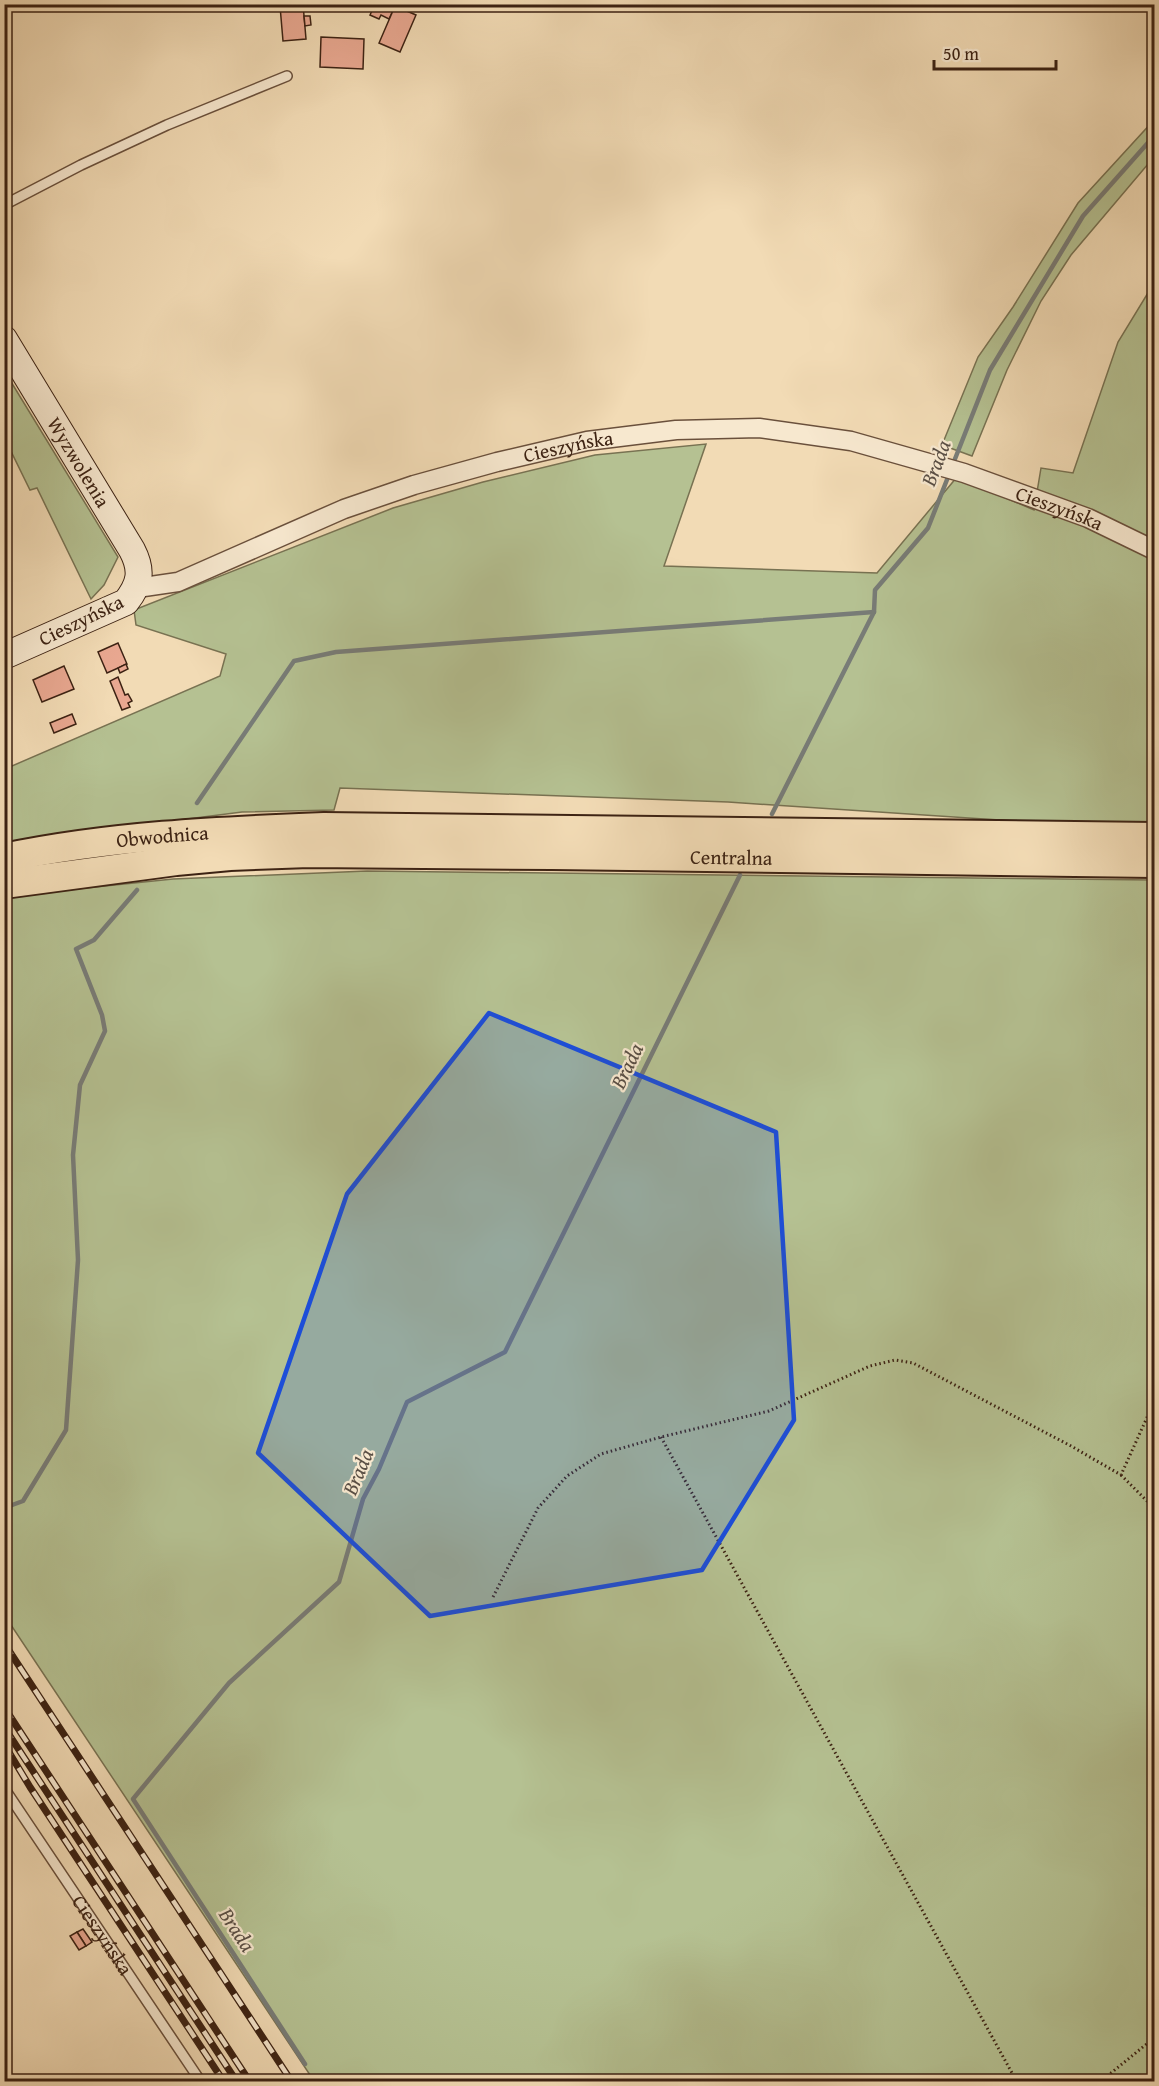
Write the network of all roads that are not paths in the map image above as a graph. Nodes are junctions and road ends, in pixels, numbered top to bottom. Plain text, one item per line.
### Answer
1 (287, 76) dead end
2 (4, 205) edge
3 (4, 339) edge
4 (1155, 550) edge
5 (137, 588) junction
6 (4, 656) edge
7 (324, 827) joint
8 (1155, 837) edge
9 (309, 854) joint
10 (4, 858) edge
11 (1155, 863) edge
12 (4, 884) edge
13 (4, 1788) edge
14 (201, 2082) edge

1 - 2 lane
3 - 5 street, Wyzwolenia
4 - 5 street, Cieszyńska
5 - 6 street, Cieszyńska
7 - 8 main road, Centralna
7 - 10 main road, Obwodnica
9 - 11 main road, Centralna
9 - 12 main road, Obwodnica
13 - 14 lane, Cieszyńska

